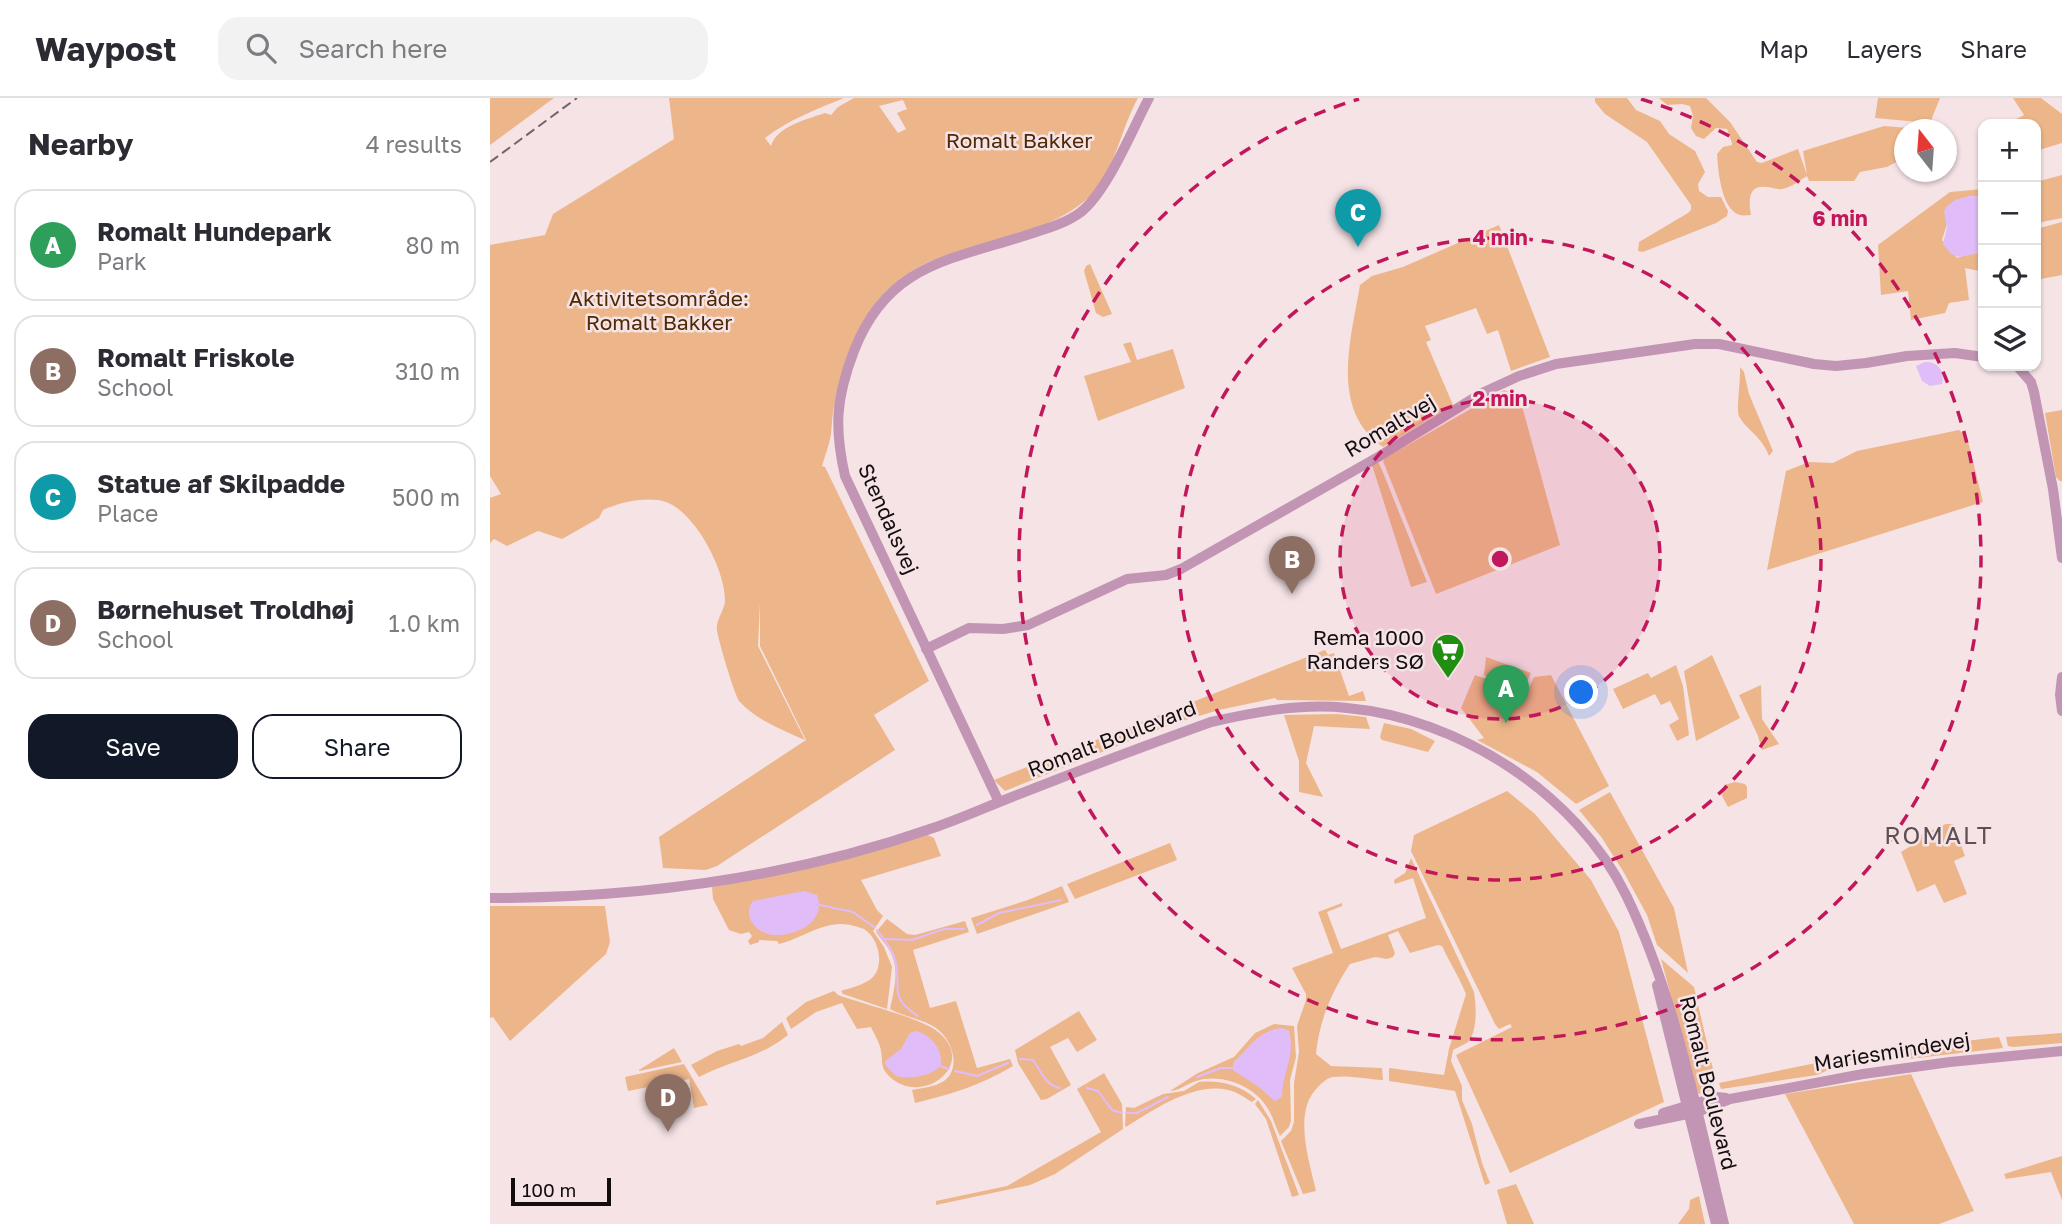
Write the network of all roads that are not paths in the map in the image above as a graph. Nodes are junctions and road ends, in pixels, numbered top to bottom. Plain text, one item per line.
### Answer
1 (1149, 98) edge
2 (1978, 355) edge
3 (2021, 371) edge
4 (2062, 558) edge
5 (926, 649) junction
6 (2062, 677) edge
7 (2062, 711) edge
8 (999, 802) junction
9 (490, 898) edge
10 (2062, 1051) edge
11 (1691, 1108) junction
12 (1716, 1224) edge
13 (1724, 1224) edge

1 - 5 street, Stendalsvej
2 - 5 street, Romaltvej
3 - 4 street
5 - 8 street, Stendalsvej
6 - 7 street
8 - 9 street, Romalt Boulevard
8 - 11 street, Romalt Boulevard
10 - 11 street, Mariesmindevej
11 - 12 street, Romalt Boulevard
11 - 13 street, Romalt Boulevard

